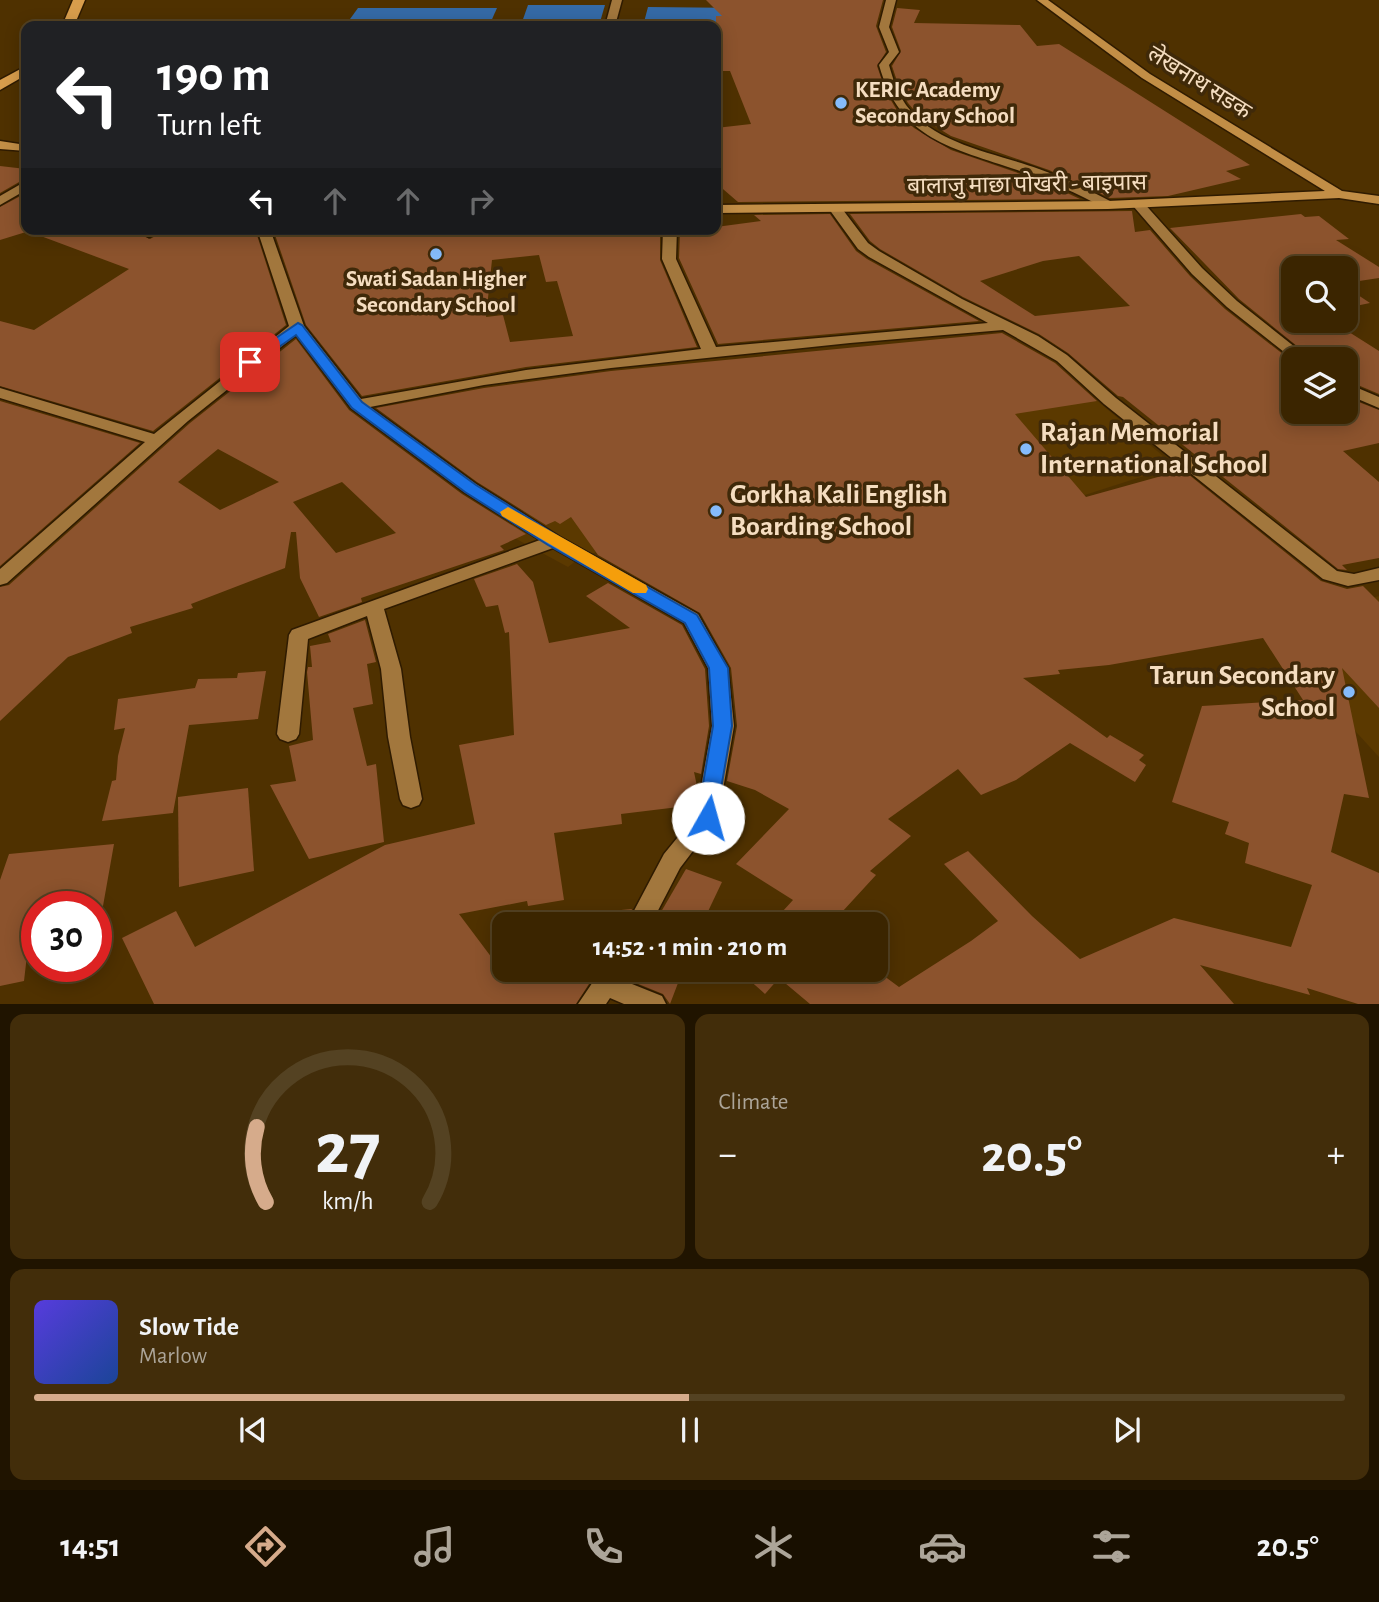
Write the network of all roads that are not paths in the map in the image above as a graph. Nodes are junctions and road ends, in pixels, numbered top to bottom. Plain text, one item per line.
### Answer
1 (79, 0) edge
2 (617, 0) edge
3 (891, 0) edge
4 (1042, 0) edge
5 (70, 21) edge
6 (611, 21) edge
7 (21, 73) edge
8 (0, 86) edge
9 (0, 145) edge
10 (21, 147) edge
11 (21, 188) edge
12 (1339, 194) junction
13 (1379, 200) edge
14 (0, 201) edge
15 (1139, 204) junction
16 (1108, 205) junction
17 (721, 209) edge
18 (835, 209) junction
19 (265, 235) edge
20 (670, 235) edge
21 (1004, 326) junction
22 (298, 327) junction
23 (1288, 347) edge
24 (710, 352) junction
25 (0, 393) edge
26 (1358, 393) edge
27 (1379, 403) edge
28 (357, 405) junction
29 (157, 440) junction
30 (554, 541) junction
31 (1379, 574) edge
32 (0, 579) edge
33 (374, 606) junction
34 (288, 734) dead end
35 (411, 799) dead end
36 (645, 912) edge
37 (605, 986) edge
38 (653, 1003) edge

1 - 5 highway
2 - 6 street
3 - 16 street
4 - 12 main road, लेखनाथ सडक
7 - 8 highway
9 - 10 main road
11 - 14 street
12 - 13 main road
12 - 15 main road, बालाजु माछा पोखरी - बाइपास
15 - 16 main road, बालाजु माछा पोखरी - बाइपास
15 - 23 street
16 - 18 main road, बालाजु माछा पोखरी - बाइपास
17 - 18 main road, बालाजु माछा पोखरी - बाइपास
18 - 21 street
19 - 22 street
20 - 24 street
21 - 24 street
21 - 31 street
22 - 28 street
22 - 29 street
24 - 28 street
25 - 29 street
26 - 27 street
28 - 30 street
29 - 32 street
30 - 33 street
30 - 36 street
33 - 34 street
33 - 35 street
37 - 38 street

